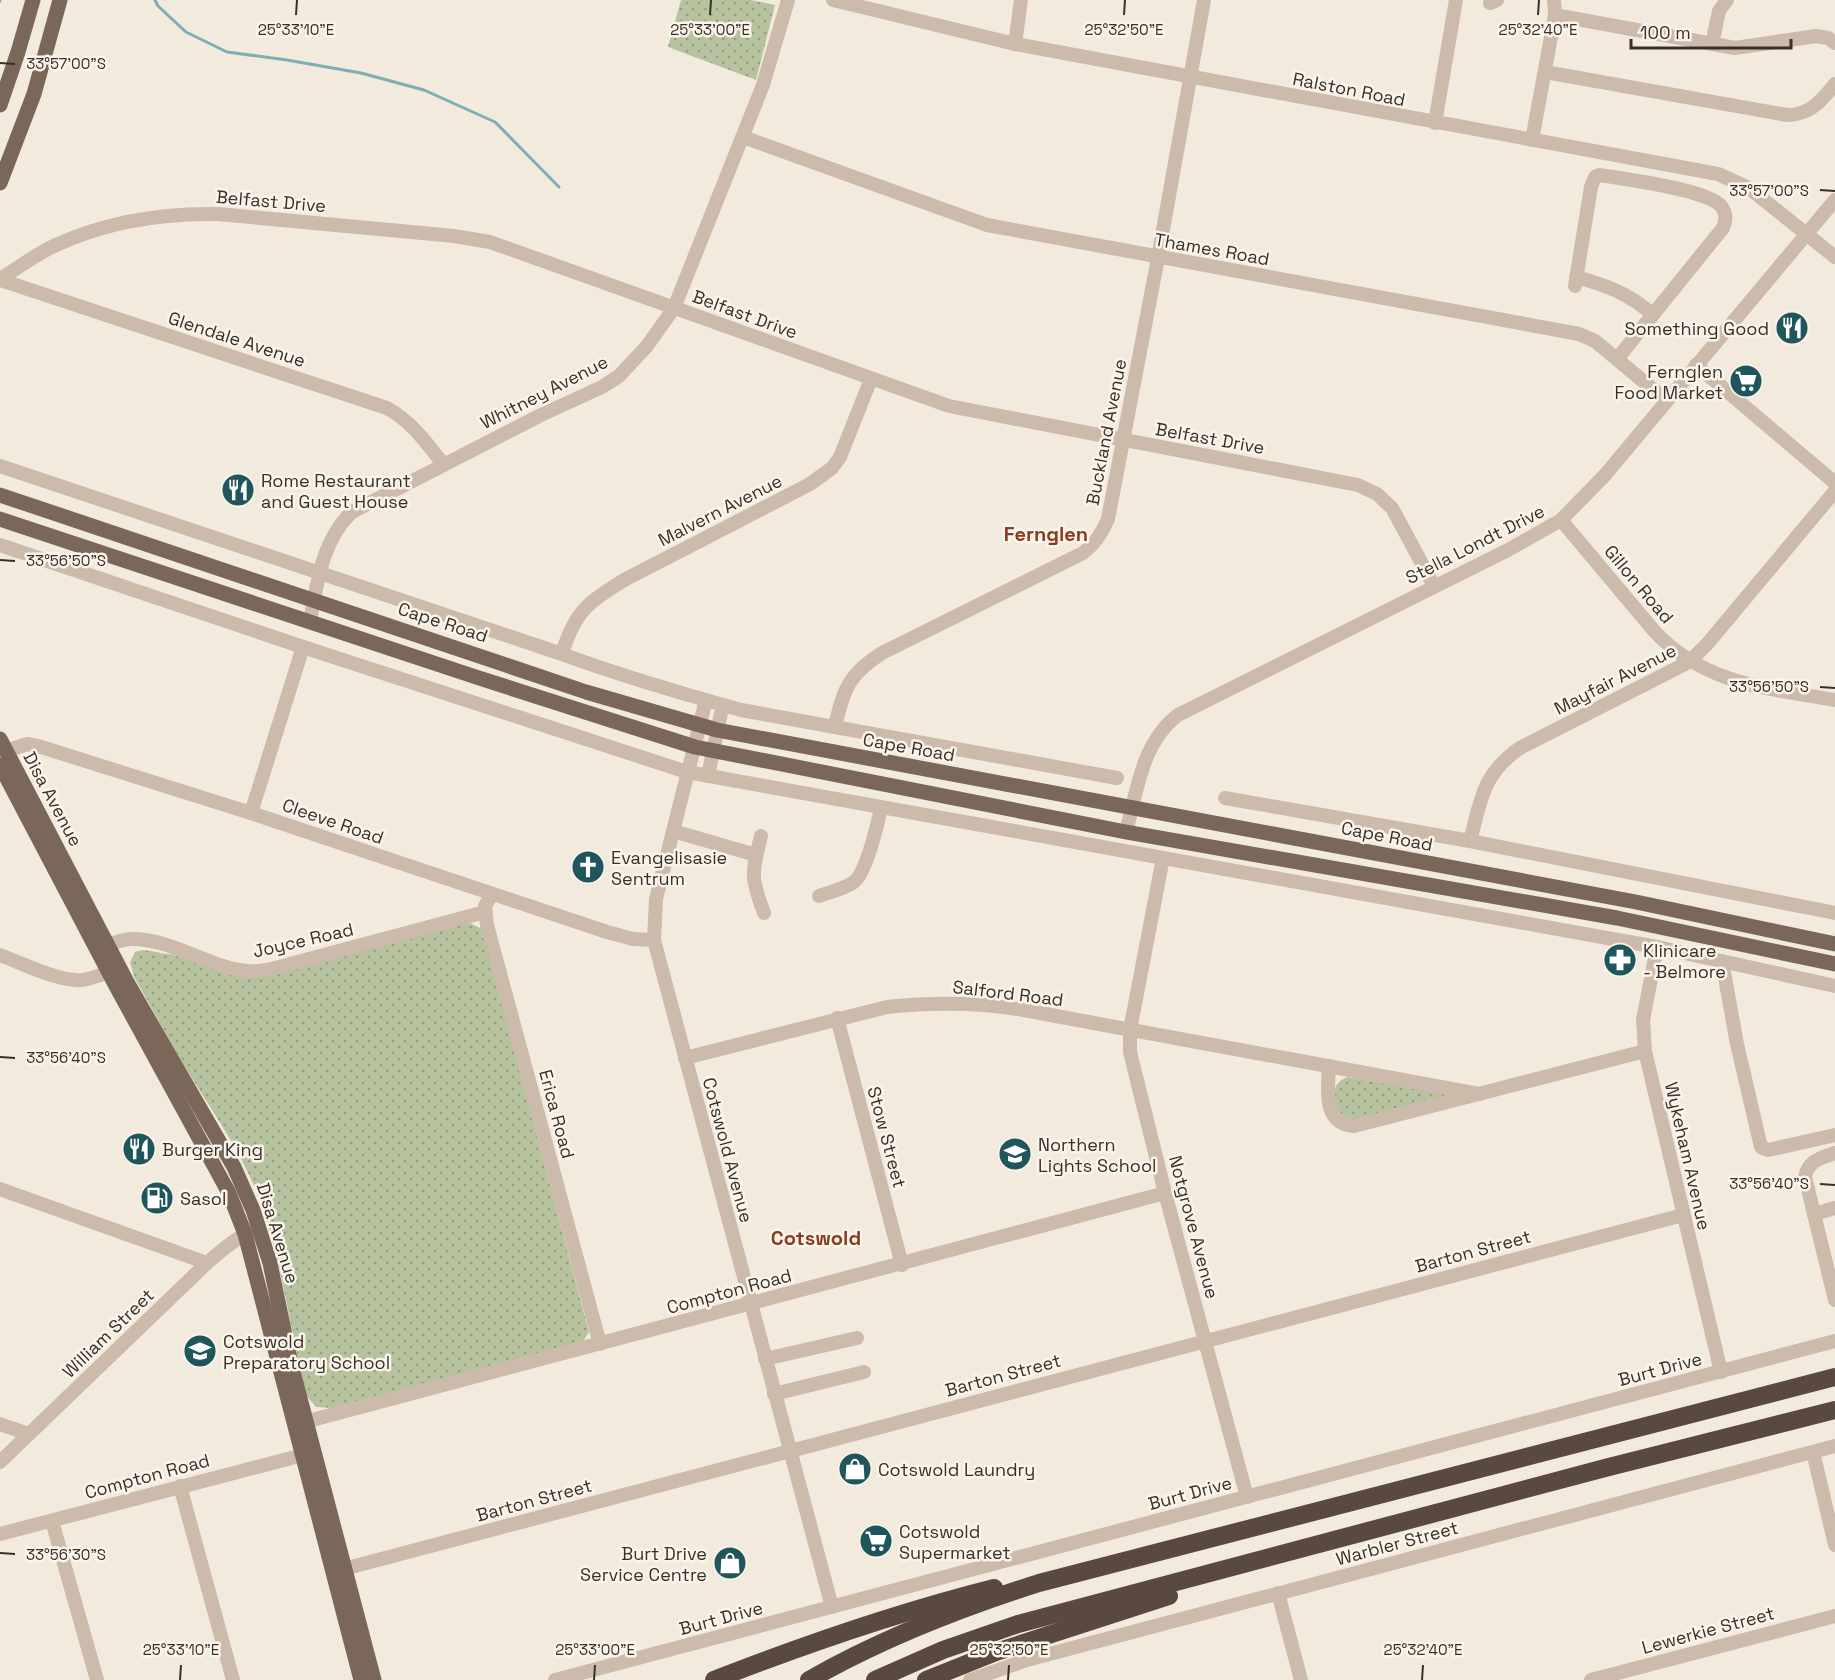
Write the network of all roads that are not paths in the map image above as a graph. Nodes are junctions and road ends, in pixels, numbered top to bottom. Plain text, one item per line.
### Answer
1 (33, 0) edge
2 (60, 0) edge
3 (788, 0) edge
4 (833, 0) edge
5 (1021, 0) edge
6 (1204, 0) edge
7 (1456, 0) edge
8 (1554, 0) edge
9 (1727, 0) edge
10 (1555, 15) junction
11 (1835, 43) edge
12 (1712, 44) junction
13 (1015, 45) junction
14 (1545, 72) junction
15 (1189, 77) junction
16 (1835, 84) edge
17 (0, 105) edge
18 (1435, 123) junction
19 (743, 137) junction
20 (1532, 140) junction
21 (0, 183) edge
22 (1835, 200) edge
23 (1807, 233) junction
24 (1835, 257) edge
25 (1158, 258) junction
26 (0, 279) edge
27 (674, 308) junction
28 (1653, 315) junction
29 (1617, 359) junction
30 (1696, 365) junction
31 (871, 379) junction
32 (1666, 400) junction
33 (1123, 440) junction
34 (443, 464) junction
35 (0, 466) edge
36 (1835, 483) edge
37 (1835, 491) edge
38 (0, 495) edge
39 (1, 520) edge
40 (1561, 520) junction
41 (0, 545) edge
42 (320, 572) junction
43 (1434, 586) junction
44 (314, 599) junction
45 (309, 622) junction
46 (303, 647) junction
47 (562, 654) junction
48 (1689, 662) junction
49 (706, 700) junction
50 (1835, 700) edge
51 (720, 713) dead end
52 (700, 726) junction
53 (835, 726) junction
54 (717, 730) junction
55 (695, 747) junction
56 (713, 750) junction
57 (1, 752) edge
58 (687, 772) junction
59 (708, 776) junction
60 (1117, 778) dead end
61 (1225, 798) dead end
62 (881, 807) junction
63 (1132, 808) junction
64 (251, 813) junction
65 (674, 831) junction
66 (1126, 832) junction
67 (761, 836) dead end
68 (1470, 841) junction
69 (756, 855) junction
70 (1163, 858) junction
71 (492, 894) junction
72 (819, 896) dead end
73 (1665, 908) junction
74 (485, 912) junction
75 (764, 913) dead end
76 (1835, 913) edge
77 (1661, 927) junction
78 (654, 940) junction
79 (1835, 944) edge
80 (102, 947) junction
81 (1657, 947) junction
82 (0, 956) edge
83 (1722, 961) junction
84 (1835, 964) edge
85 (114, 970) junction
86 (1835, 986) edge
87 (837, 1018) junction
88 (1130, 1029) junction
89 (1645, 1051) junction
90 (685, 1058) junction
91 (1329, 1066) junction
92 (1479, 1094) junction
93 (1835, 1135) edge
94 (1835, 1153) edge
95 (0, 1189) edge
96 (1165, 1193) junction
97 (1835, 1208) edge
98 (1814, 1214) junction
99 (1683, 1215) junction
100 (252, 1232) junction
101 (207, 1263) junction
102 (902, 1265) junction
103 (1831, 1265) edge
104 (1835, 1300) edge
105 (751, 1304) junction
106 (857, 1338) dead end
107 (1206, 1340) junction
108 (1835, 1341) edge
109 (600, 1344) junction
110 (765, 1359) junction
111 (864, 1372) dead end
112 (1721, 1372) junction
113 (1835, 1377) edge
114 (774, 1394) junction
115 (1835, 1410) edge
116 (301, 1423) junction
117 (0, 1424) edge
118 (29, 1434) junction
119 (1835, 1446) edge
120 (790, 1451) junction
121 (1813, 1452) junction
122 (308, 1453) junction
123 (0, 1462) edge
124 (180, 1486) junction
125 (1247, 1497) junction
126 (52, 1521) junction
127 (0, 1534) edge
128 (1322, 1544) junction
129 (1835, 1545) edge
130 (339, 1570) junction
131 (1039, 1583) junction
132 (1278, 1593) junction
133 (832, 1607) junction
134 (1835, 1616) edge
135 (97, 1680) edge
136 (232, 1680) edge
137 (362, 1680) edge
138 (374, 1680) edge
139 (555, 1680) edge
140 (714, 1680) edge
141 (809, 1680) edge
142 (875, 1680) edge
143 (926, 1680) edge
144 (969, 1680) edge
145 (1301, 1680) edge
146 (1591, 1680) edge

1 - 17 main road
2 - 21 main road
3 - 19 street, Whitney Avenue
4 - 13 street, Ralston Road
5 - 13 street
6 - 15 street, Buckland Avenue
7 - 18 street
8 - 10 street
9 - 12 street
10 - 12 street
10 - 14 street
11 - 12 street
13 - 15 street, Ralston Road
14 - 16 street
14 - 20 street
15 - 18 street, Ralston Road
15 - 25 street, Buckland Avenue
18 - 20 street, Ralston Road
19 - 25 street, Thames Road
19 - 27 street, Whitney Avenue
20 - 23 street, Ralston Road
22 - 23 street, Stella Londt Drive
23 - 24 street, Ralston Road
23 - 30 street, Stella Londt Drive
25 - 29 street, Thames Road
25 - 33 street, Buckland Avenue
26 - 27 street, Belfast Drive
26 - 34 street, Glendale Avenue
27 - 31 street, Belfast Drive
27 - 34 street, Whitney Avenue
28 - 28 street
28 - 29 street
29 - 32 street, Thames Road
30 - 32 street, Stella Londt Drive
30 - 36 street
31 - 33 street, Belfast Drive
31 - 47 street, Malvern Avenue
32 - 40 street, Stella Londt Drive
33 - 43 street, Belfast Drive
33 - 53 street, Buckland Avenue
34 - 42 street, Whitney Avenue
35 - 42 street, Cape Road
37 - 48 street, Mayfair Avenue
38 - 44 main road, Cape Road
39 - 45 main road
40 - 43 street, Stella Londt Drive
40 - 48 street, Gillon Road
41 - 46 street
42 - 44 street, Whitney Avenue
42 - 47 street, Cape Road
43 - 63 street, Stella Londt Drive
44 - 45 street, Whitney Avenue
44 - 52 main road, Cape Road
45 - 55 main road
46 - 58 street
46 - 64 street
47 - 49 street, Cape Road
48 - 50 street, Gillon Road
48 - 68 street, Mayfair Avenue
49 - 52 street, Cotswold Avenue
49 - 53 street, Cape Road
51 - 54 street
52 - 54 main road, Cape Road
52 - 55 street, Cotswold Avenue
53 - 60 street, Cape Road
54 - 56 street
54 - 63 main road, Cape Road
55 - 56 main road
55 - 58 street, Cotswold Avenue
56 - 59 street
56 - 66 main road
57 - 64 street, Cleeve Road
57 - 80 main road, Disa Avenue
58 - 59 street
58 - 65 street, Cotswold Avenue
59 - 62 street
61 - 68 street, Cape Road
62 - 70 street
62 - 72 street
63 - 66 street, Stella Londt Drive
63 - 73 main road, Cape Road
64 - 71 street, Cleeve Road
65 - 69 street
65 - 78 street, Cotswold Avenue
66 - 77 main road
67 - 69 street
68 - 76 street, Cape Road
69 - 75 street
70 - 81 street
70 - 88 street, Notgrove Avenue
71 - 74 street
71 - 78 street, Cleeve Road
73 - 77 main road
73 - 79 main road, Cape Road
74 - 80 street, Joyce Road
74 - 109 street, Erica Road
77 - 84 main road
78 - 90 street, Cotswold Avenue
80 - 85 main road, Disa Avenue
81 - 83 street
81 - 89 street, Wykeham Avenue
82 - 85 street
83 - 86 street
83 - 93 street
85 - 100 main road, Disa Avenue
87 - 88 street, Salford Road
87 - 90 street, Salford Road
87 - 102 street, Stow Street
88 - 91 street, Salford Road
88 - 96 street, Notgrove Avenue
89 - 92 street, Salford Road
89 - 99 street, Wykeham Avenue
90 - 105 street, Cotswold Avenue
91 - 92 street, Salford Road
91 - 92 street, Salford Road
94 - 98 street
95 - 101 street
96 - 102 street, Compton Road
96 - 107 street, Notgrove Avenue
97 - 98 street
98 - 103 street
99 - 107 street, Barton Street
99 - 112 street, Wykeham Avenue
100 - 101 street, William Street
100 - 116 main road, Disa Avenue
101 - 118 street, William Street
102 - 105 street, Compton Road
103 - 104 street
105 - 109 street, Compton Road
105 - 110 street, Cotswold Avenue
106 - 110 street
107 - 120 street, Barton Street
107 - 125 street, Notgrove Avenue
108 - 112 street, Burt Drive
109 - 116 street, Compton Road
110 - 114 street, Cotswold Avenue
111 - 114 street
112 - 125 street, Burt Drive
113 - 131 highway
114 - 120 street, Cotswold Avenue
115 - 128 highway
116 - 122 main road, Disa Avenue
117 - 118 street
118 - 123 street, William Street
119 - 121 street, Warbler Street
120 - 130 street, Barton Street
120 - 133 street, Cotswold Avenue
121 - 129 street
121 - 132 street, Warbler Street
122 - 124 street, Compton Road
122 - 130 main road, Disa Avenue
124 - 126 street, Compton Road
124 - 136 street
125 - 133 street, Burt Drive
126 - 127 street, Compton Road
126 - 135 street
128 - 142 highway
128 - 143 highway
130 - 137 main road, Disa Avenue
130 - 138 main road, Disa Avenue
131 - 140 highway
131 - 141 highway
132 - 144 street, Warbler Street
132 - 145 street
133 - 139 street, Burt Drive
134 - 146 street, Lewerkie Street

